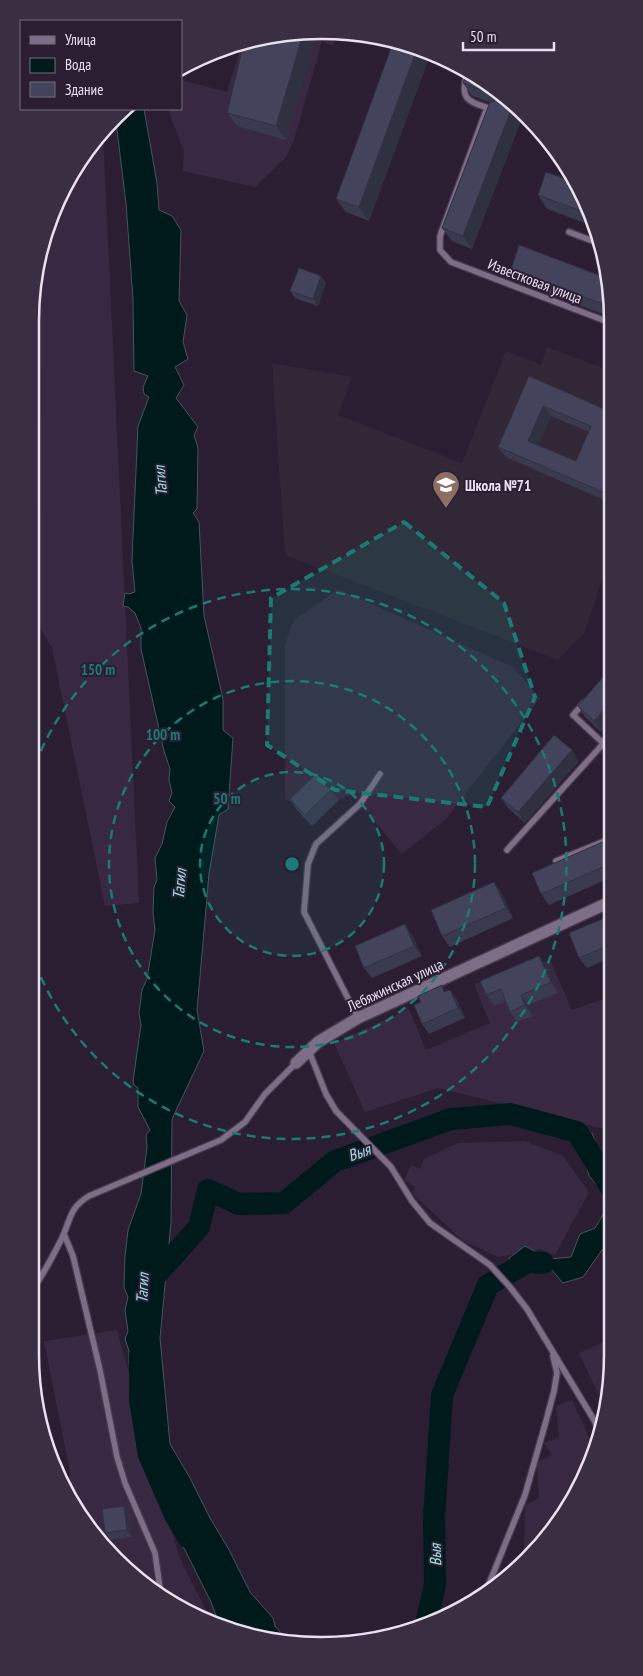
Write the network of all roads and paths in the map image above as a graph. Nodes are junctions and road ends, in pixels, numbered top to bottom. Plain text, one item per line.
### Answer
1 (466, 79) edge
2 (487, 108) junction
3 (494, 109) edge
4 (569, 232) dead end
5 (592, 241) edge
6 (604, 321) edge
7 (586, 701) edge
8 (603, 743) joint
9 (380, 774) dead end
10 (604, 841) edge
11 (508, 850) dead end
12 (556, 861) edge
13 (604, 905) edge
14 (358, 1018) junction
15 (309, 1051) junction
16 (296, 1063) joint
17 (64, 1234) junction
18 (39, 1278) edge
19 (551, 1348) junction
20 (596, 1424) edge
21 (490, 1582) edge
22 (160, 1587) edge

1 - 2 lane
2 - 3 lane
2 - 6 lane, Известковая улица
4 - 5 lane
7 - 8 lane
8 - 11 lane
9 - 14 lane
10 - 12 lane
13 - 14 street, Лебяжинская улица
14 - 15 street, Лебяжинская улица
15 - 16 street, Лебяжинская улица
15 - 19 lane
16 - 17 lane, Лебяжинская улица
17 - 18 lane
17 - 22 lane
19 - 20 lane
19 - 21 lane

